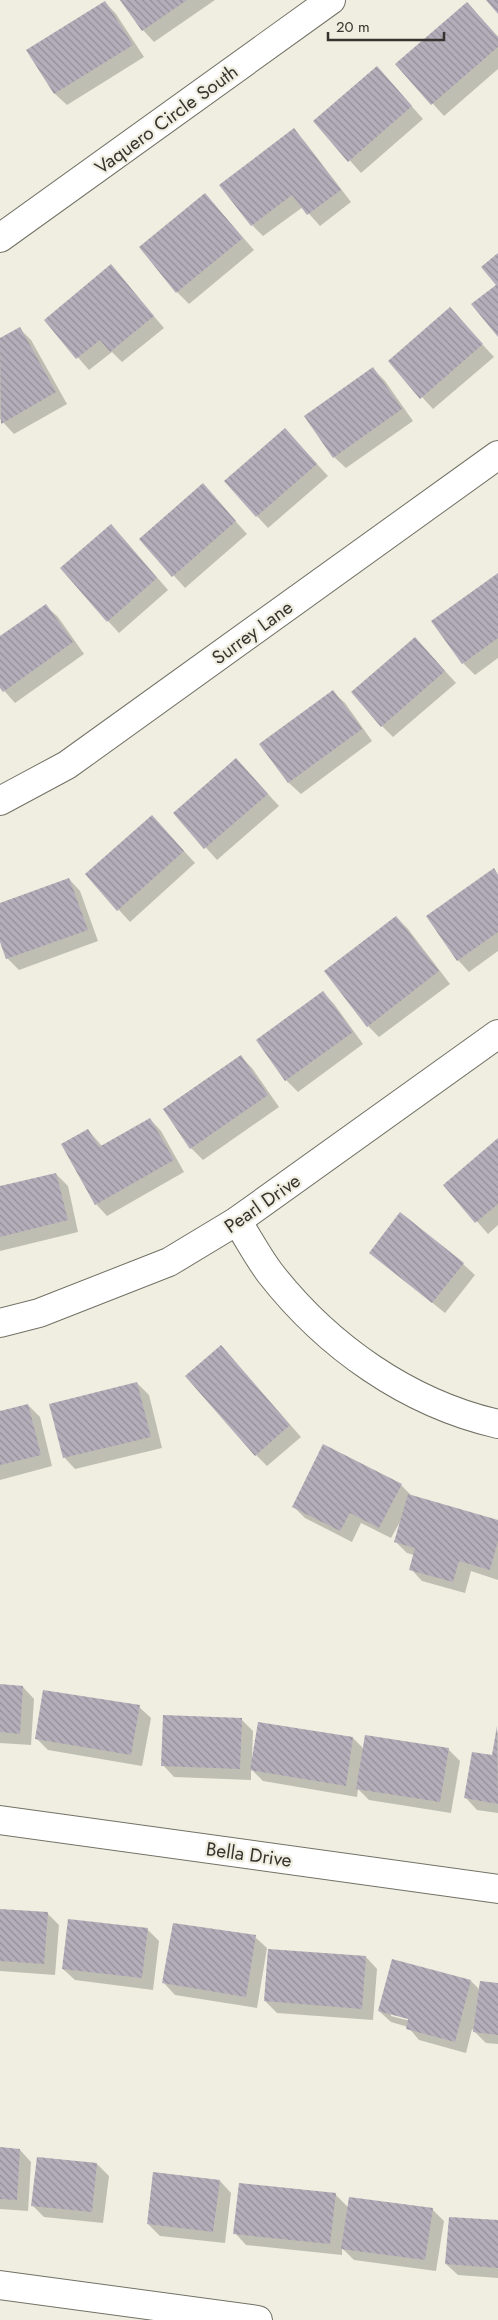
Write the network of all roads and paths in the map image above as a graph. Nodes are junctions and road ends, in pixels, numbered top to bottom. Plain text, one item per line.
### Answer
1 (331, 0) edge
2 (0, 238) edge
3 (498, 455) edge
4 (0, 800) edge
5 (498, 1034) edge
6 (237, 1221) junction
7 (0, 1323) edge
8 (498, 1424) edge
9 (0, 1820) edge
10 (498, 1889) edge
11 (0, 2285) edge
12 (258, 2320) edge

1 - 2 street, Vaquero Circle South
3 - 4 street, Surrey Lane
5 - 6 street, Pearl Drive
6 - 7 street, Pearl Drive
6 - 8 street
9 - 10 street, Bella Drive
11 - 12 street

